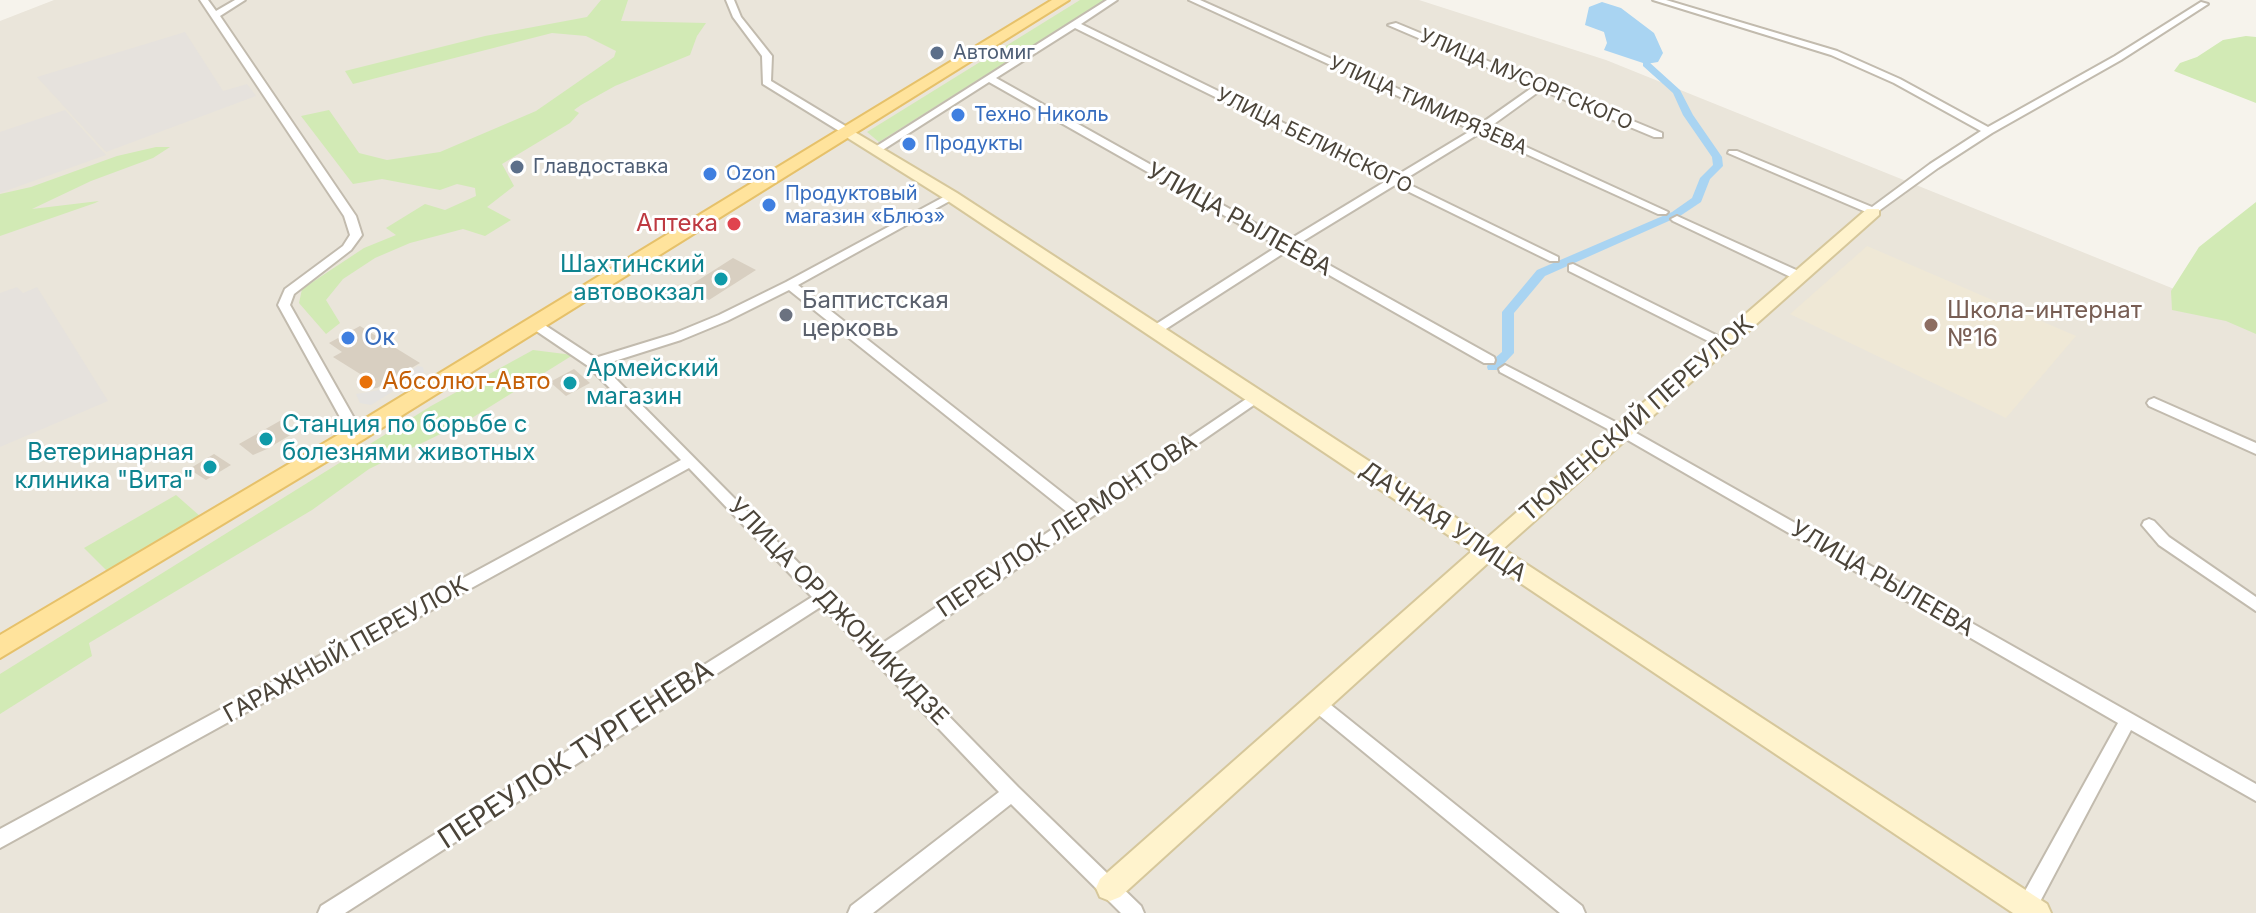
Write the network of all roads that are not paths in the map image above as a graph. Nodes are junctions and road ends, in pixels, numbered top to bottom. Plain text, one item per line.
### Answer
1 (204, 0) edge
2 (241, 0) edge
3 (730, 0) edge
4 (1062, 0) edge
5 (1113, 0) edge
6 (1193, 0) edge
7 (1657, 0) edge
8 (2204, 4) dead end
9 (215, 15) junction
10 (1073, 24) junction
11 (1393, 25) dead end
12 (990, 79) junction
13 (1542, 85) junction
14 (1480, 129) junction
15 (1988, 131) junction
16 (848, 132) junction
17 (1658, 135) dead end
18 (877, 149) junction
19 (1733, 153) dead end
20 (1394, 180) junction
21 (951, 196) junction
22 (1662, 212) dead end
23 (1873, 212) junction
24 (1677, 219) dead end
25 (1285, 247) junction
26 (1554, 259) dead end
27 (1573, 268) dead end
28 (1801, 277) junction
29 (790, 285) junction
30 (533, 323) junction
31 (1154, 331) junction
32 (1724, 344) junction
33 (1489, 360) dead end
34 (593, 363) junction
35 (1505, 369) dead end
36 (1257, 398) junction
37 (2154, 403) dead end
38 (1624, 432) junction
39 (356, 434) junction
40 (2256, 449) edge
41 (691, 461) junction
42 (1082, 516) junction
43 (2149, 525) dead end
44 (1486, 550) junction
45 (824, 597) junction
46 (2256, 605) edge
47 (0, 648) edge
48 (878, 655) junction
49 (1315, 702) junction
50 (2128, 720) junction
51 (1012, 793) junction
52 (2256, 793) edge
53 (0, 839) edge
54 (1110, 888) junction
55 (2032, 910) edge
56 (328, 913) edge
57 (858, 913) edge
58 (1134, 913) edge
59 (1575, 913) edge

1 - 9 street
2 - 9 street
3 - 16 street
4 - 16 main road
5 - 10 street
6 - 14 street, УЛИЦА ТИМИРЯЗЕВА
7 - 15 street
8 - 15 street, ТЮМЕНСКИЙ ПЕРЕУЛОК
9 - 39 street
10 - 12 street
10 - 20 street, УЛИЦА БЕЛИНСКОГО
11 - 13 street, УЛИЦА МУСОРГСКОГО
12 - 18 street
12 - 25 street, УЛИЦА РЫЛЕЕВА
13 - 14 street
13 - 17 street, УЛИЦА МУСОРГСКОГО
14 - 20 street
14 - 22 street, УЛИЦА ТИМИРЯЗЕВА
15 - 23 street, ТЮМЕНСКИЙ ПЕРЕУЛОК
16 - 18 street, ДАЧНАЯ УЛИЦА
16 - 30 main road
18 - 21 street, ДАЧНАЯ УЛИЦА
19 - 23 street
20 - 25 street
20 - 26 street, УЛИЦА БЕЛИНСКОГО
21 - 29 street
21 - 31 street, ДАЧНАЯ УЛИЦА
23 - 28 street, ТЮМЕНСКИЙ ПЕРЕУЛОК
24 - 28 street
25 - 31 street
25 - 33 street, УЛИЦА РЫЛЕЕВА
27 - 32 street
28 - 32 street, ТЮМЕНСКИЙ ПЕРЕУЛОК
29 - 34 street
29 - 42 street
30 - 34 street, УЛИЦА ОРДЖОНИКИДЗЕ
30 - 39 main road
31 - 36 street, ДАЧНАЯ УЛИЦА
32 - 38 street, ТЮМЕНСКИЙ ПЕРЕУЛОК
34 - 41 street, УЛИЦА ОРДЖОНИКИДЗЕ
35 - 38 street, УЛИЦА РЫЛЕЕВА
36 - 42 street, ПЕРЕУЛОК ЛЕРМОНТОВА
36 - 44 street, ДАЧНАЯ УЛИЦА
37 - 40 street
38 - 44 street, ТЮМЕНСКИЙ ПЕРЕУЛОК
38 - 50 street, УЛИЦА РЫЛЕЕВА
39 - 47 main road
41 - 45 street, УЛИЦА ОРДЖОНИКИДЗЕ
41 - 53 street, ГАРАЖНЫЙ ПЕРЕУЛОК
42 - 48 street, ПЕРЕУЛОК ЛЕРМОНТОВА
43 - 46 street
44 - 49 street, ТЮМЕНСКИЙ ПЕРЕУЛОК
44 - 55 street, ДАЧНАЯ УЛИЦА
45 - 48 street, УЛИЦА ОРДЖОНИКИДЗЕ
45 - 56 street, ПЕРЕУЛОК ТУРГЕНЕВА
48 - 51 street, УЛИЦА ОРДЖОНИКИДЗЕ
49 - 54 street, ТЮМЕНСКИЙ ПЕРЕУЛОК
49 - 59 street
50 - 52 street, УЛИЦА РЫЛЕЕВА
50 - 55 street
51 - 54 street, УЛИЦА ОРДЖОНИКИДЗЕ
51 - 57 street
54 - 58 street, УЛИЦА ОРДЖОНИКИДЗЕ

